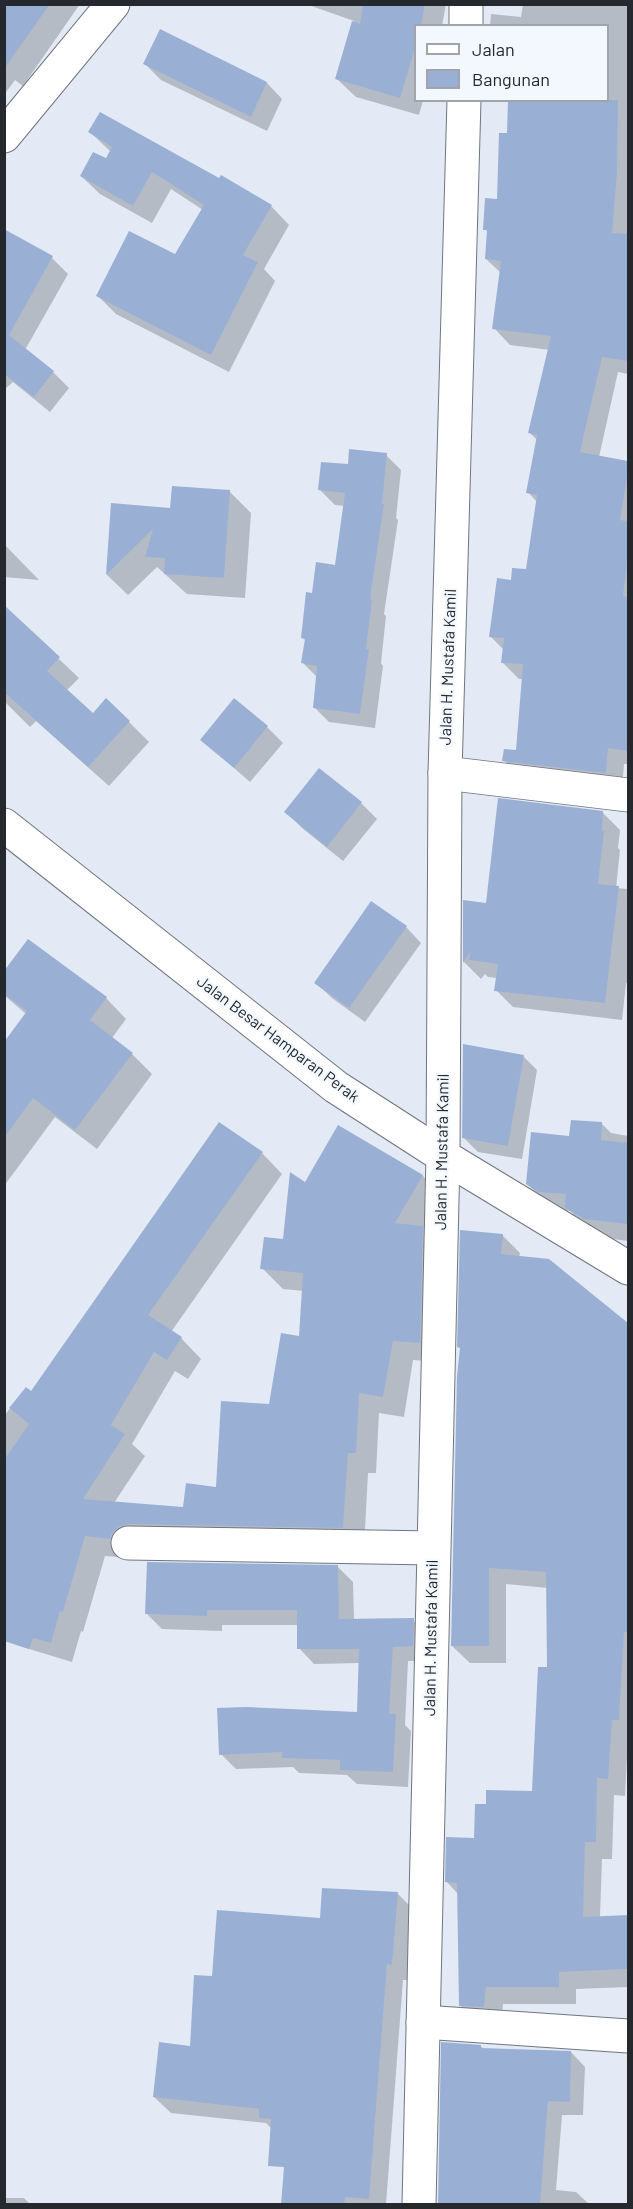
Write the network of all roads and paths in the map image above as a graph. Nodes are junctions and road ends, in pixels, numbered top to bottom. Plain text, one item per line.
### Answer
1 (113, 4) edge
2 (466, 4) edge
3 (466, 24) edge
4 (464, 102) edge
5 (4, 136) edge
6 (445, 773) junction
7 (628, 795) edge
8 (4, 825) edge
9 (443, 1156) junction
10 (628, 1268) edge
11 (128, 1543) dead end
12 (433, 1548) junction
13 (423, 2022) junction
14 (628, 2036) edge
15 (419, 2205) edge

1 - 5 street
2 - 3 street
4 - 6 street, Jalan H. Mustafa Kamil
6 - 7 street
6 - 9 street, Jalan H. Mustafa Kamil
8 - 9 street, Jalan Besar Hamparan Perak
9 - 10 street, Jalan Besar Hamparan Perak
9 - 12 street, Jalan H. Mustafa Kamil
11 - 12 street
12 - 13 street, Jalan H. Mustafa Kamil
13 - 14 street
13 - 15 street, Jalan H. Mustafa Kamil

